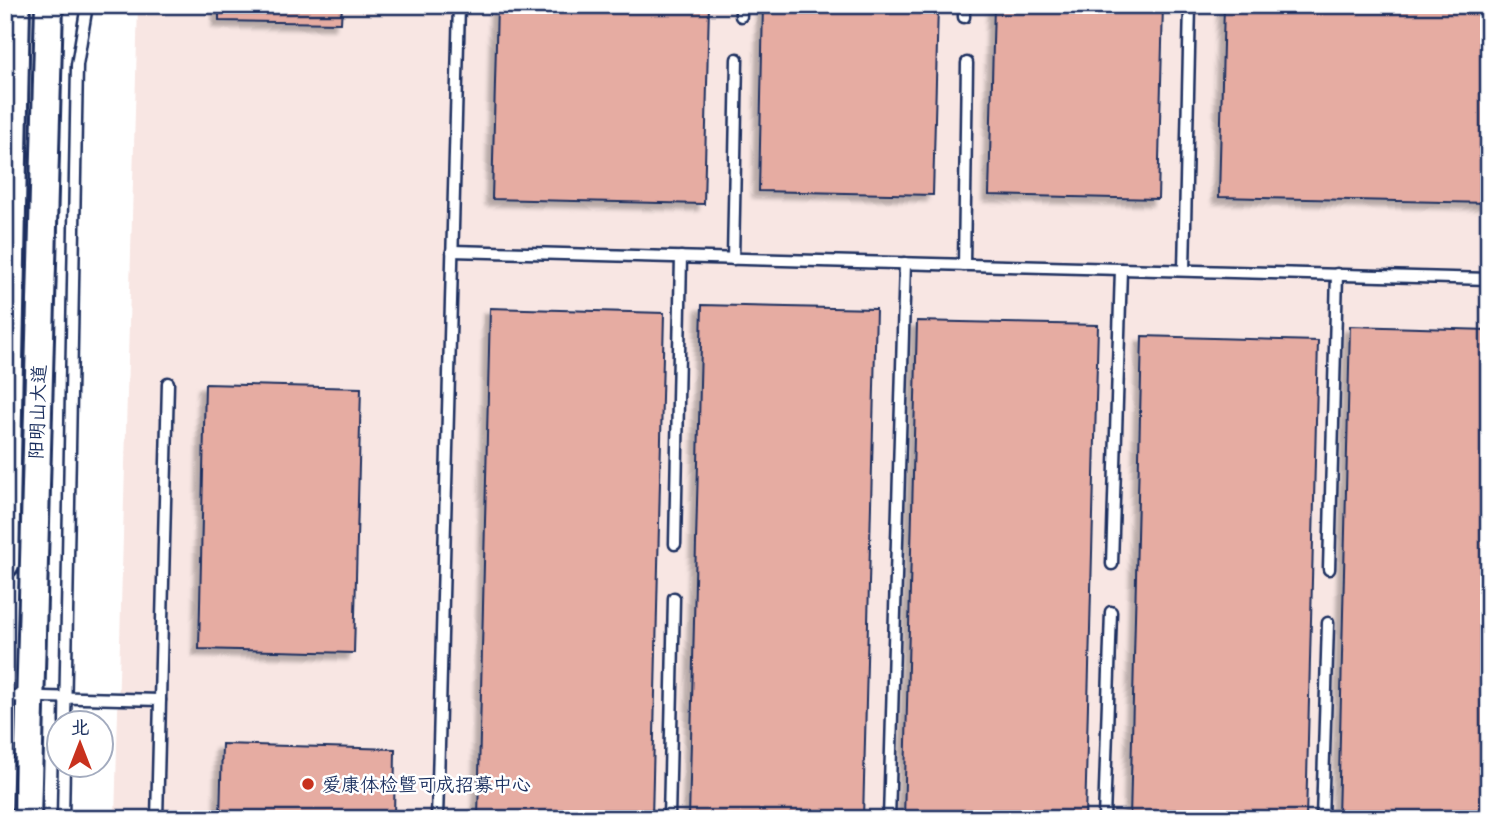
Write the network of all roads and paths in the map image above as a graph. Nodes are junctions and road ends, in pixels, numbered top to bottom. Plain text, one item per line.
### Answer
1 (16, 5) edge
2 (49, 5) edge
3 (87, 5) edge
4 (459, 5) edge
5 (964, 5) edge
6 (1190, 5) edge
7 (964, 17) dead end
8 (737, 59) dead end
9 (967, 63) dead end
10 (452, 251) junction
11 (681, 257) junction
12 (733, 258) junction
13 (905, 263) junction
14 (964, 265) junction
15 (1121, 269) junction
16 (1184, 271) junction
17 (1337, 274) junction
18 (1489, 279) edge
19 (168, 383) dead end
20 (675, 544) dead end
21 (5, 564) edge
22 (1112, 564) dead end
23 (1329, 569) dead end
24 (674, 598) dead end
25 (1111, 612) dead end
26 (1328, 622) dead end
27 (17, 696) edge
28 (66, 697) junction
29 (160, 700) junction
30 (66, 708) edge
31 (64, 778) edge
32 (27, 819) edge
33 (63, 819) edge
34 (156, 819) edge
35 (437, 819) edge
36 (669, 819) edge
37 (889, 819) edge
38 (1104, 819) edge
39 (1322, 819) edge

1 - 21 main road, 阳明山大道
2 - 27 main road, 阳明山大道
3 - 28 lane
4 - 10 lane
5 - 7 lane
6 - 16 lane
8 - 12 lane
9 - 14 lane
10 - 11 lane
10 - 35 lane
11 - 12 lane
11 - 20 lane
12 - 13 lane
13 - 14 lane
13 - 37 lane
14 - 15 lane
15 - 16 lane
15 - 22 lane
16 - 17 lane
17 - 18 lane
17 - 23 lane
19 - 29 lane
24 - 36 lane
25 - 38 lane
26 - 39 lane
27 - 28 lane
27 - 32 main road, 阳明山大道
28 - 29 lane
28 - 30 lane
29 - 34 lane
31 - 33 lane

